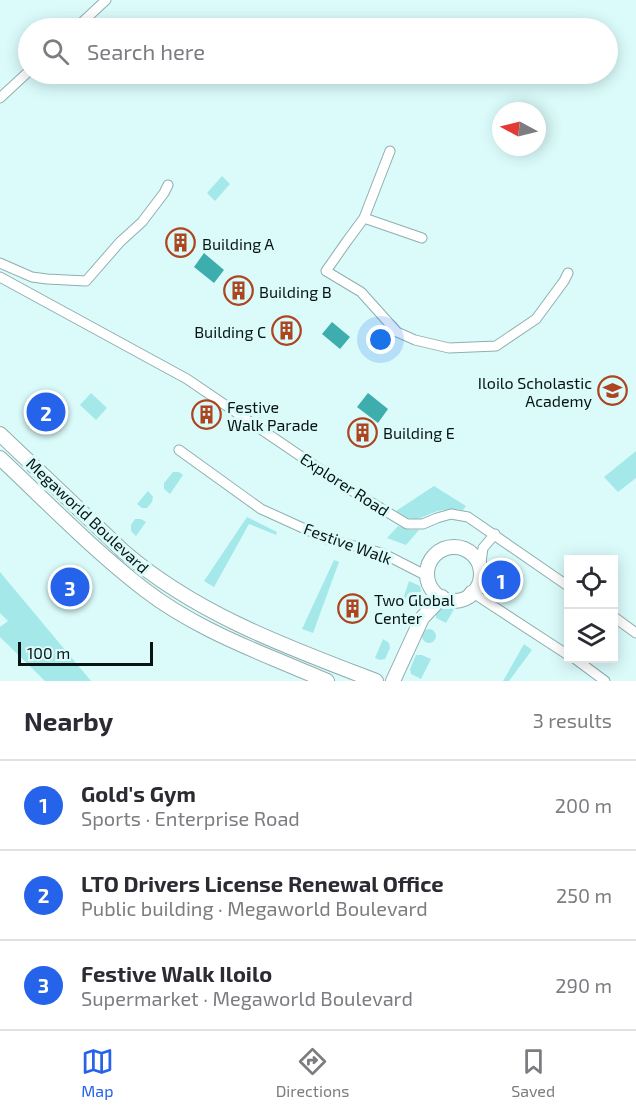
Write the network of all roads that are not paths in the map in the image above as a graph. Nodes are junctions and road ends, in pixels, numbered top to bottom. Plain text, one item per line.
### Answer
1 (106, 0) edge
2 (87, 18) edge
3 (18, 81) edge
4 (0, 98) edge
5 (390, 151) dead end
6 (168, 185) dead end
7 (364, 218) junction
8 (422, 238) dead end
9 (0, 263) edge
10 (568, 273) dead end
11 (0, 277) edge
12 (0, 434) edge
13 (179, 450) dead end
14 (0, 458) edge
15 (495, 534) junction
16 (480, 570) junction
17 (427, 576) junction
18 (564, 583) edge
19 (442, 597) junction
20 (465, 598) junction
21 (618, 620) edge
22 (636, 633) edge
23 (564, 652) edge
24 (581, 663) edge
25 (350, 675) edge
26 (327, 681) edge
27 (376, 681) edge
28 (393, 681) edge
29 (606, 681) edge

1 - 2 street
3 - 4 street
5 - 7 street
6 - 9 street
7 - 8 street
7 - 10 street
11 - 15 street, Explorer Road
12 - 25 main road, Megaworld Boulevard
13 - 17 street, Festive Walk
14 - 26 main road, Megaworld Boulevard
15 - 16 street
15 - 18 street, Explorer Road
16 - 17 main road
16 - 20 main road
17 - 19 main road
19 - 20 main road
19 - 28 main road
20 - 23 street
21 - 22 street
24 - 29 street
25 - 27 main road, Megaworld Boulevard

